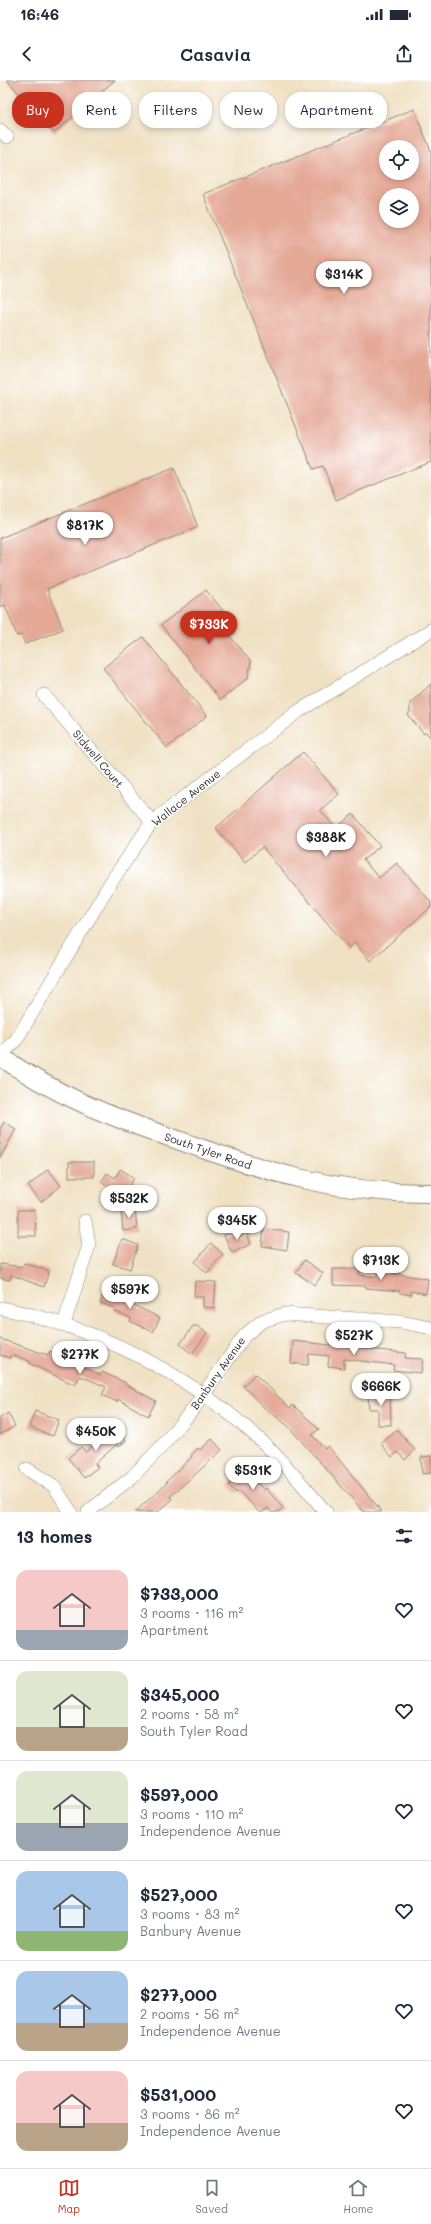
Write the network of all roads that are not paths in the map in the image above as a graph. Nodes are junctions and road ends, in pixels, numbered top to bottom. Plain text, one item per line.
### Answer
1 (431, 630) edge
2 (44, 695) dead end
3 (152, 822) junction
4 (0, 1056) edge
5 (431, 1193) edge
6 (85, 1221) dead end
7 (0, 1308) edge
8 (64, 1324) junction
9 (431, 1328) edge
10 (203, 1395) junction
11 (26, 1469) dead end
12 (70, 1512) edge
13 (88, 1512) edge
14 (326, 1512) edge

1 - 3 street, Wallace Avenue
2 - 3 street, Sidwell Court
3 - 4 street, Wallace Avenue
4 - 5 street, South Tyler Road
6 - 8 street
7 - 8 street
8 - 10 street
9 - 10 street, Banbury Avenue
10 - 13 street, Banbury Avenue
10 - 14 street
11 - 12 street

